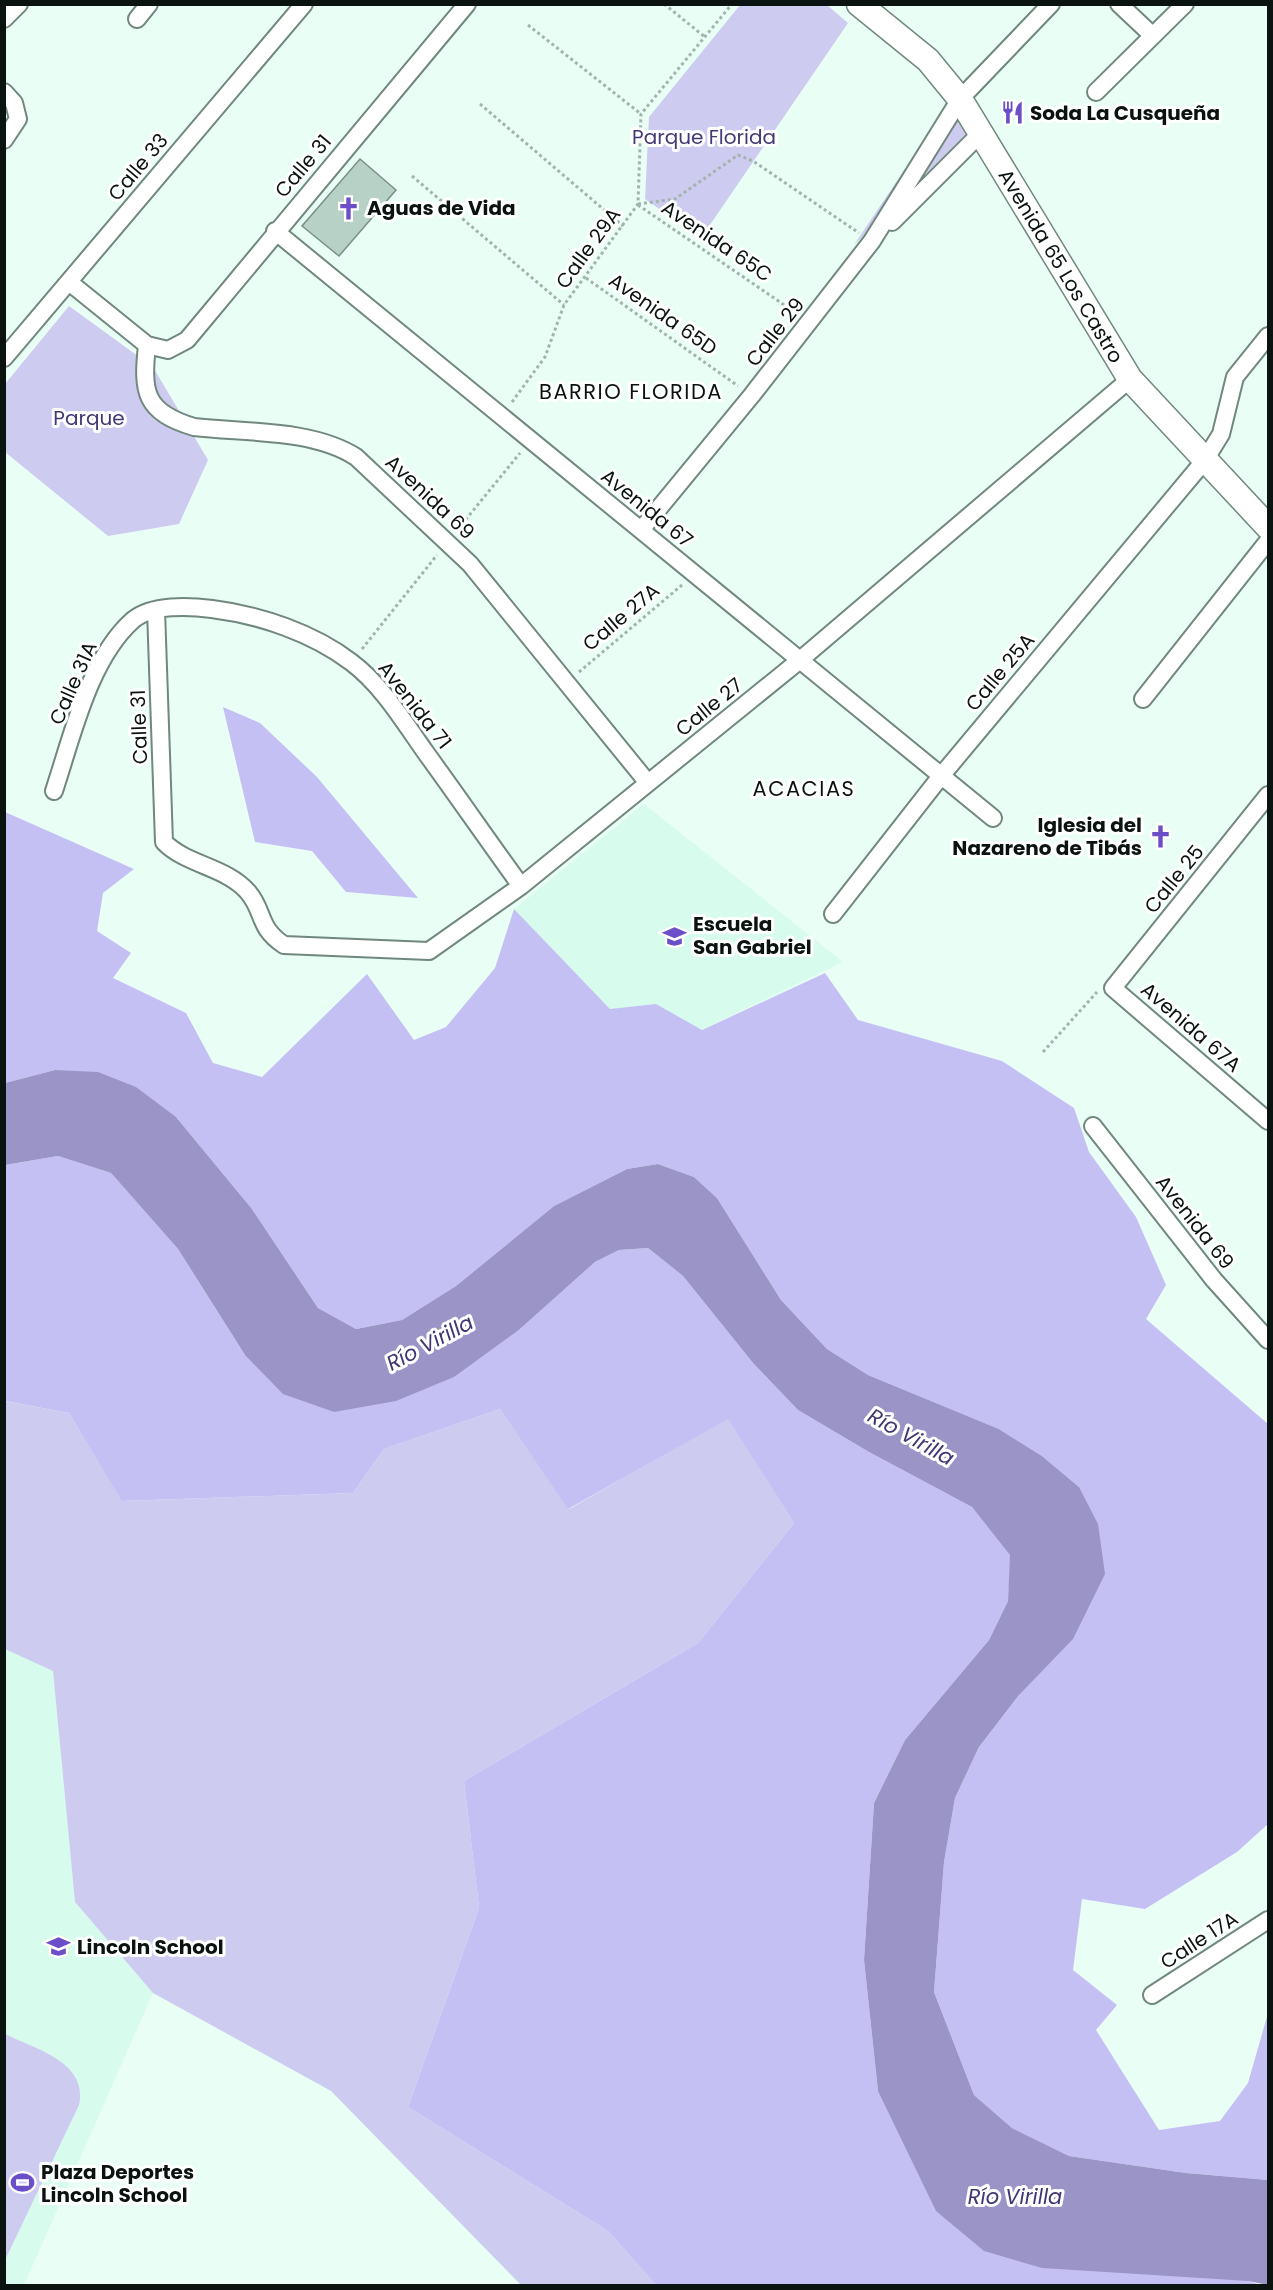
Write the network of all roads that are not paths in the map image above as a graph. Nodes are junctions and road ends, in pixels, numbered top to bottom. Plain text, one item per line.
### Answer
1 (19, 4) edge
2 (149, 4) edge
3 (304, 4) edge
4 (467, 4) edge
5 (859, 4) edge
6 (1051, 4) edge
7 (1119, 4) edge
8 (1185, 4) edge
9 (4, 19) edge
10 (137, 19) dead end
11 (1152, 35) junction
12 (4, 92) edge
13 (1096, 92) dead end
14 (960, 99) junction
15 (981, 133) junction
16 (4, 140) edge
17 (276, 231) junction
18 (872, 241) junction
19 (69, 282) junction
20 (1269, 336) edge
21 (147, 345) junction
22 (4, 358) edge
23 (1130, 380) junction
24 (1205, 460) junction
25 (1269, 527) edge
26 (641, 530) junction
27 (1269, 541) edge
28 (156, 610) junction
29 (800, 660) junction
30 (1143, 699) dead end
31 (941, 776) junction
32 (648, 783) junction
33 (54, 791) dead end
34 (1269, 795) edge
35 (993, 818) dead end
36 (521, 886) junction
37 (833, 914) dead end
38 (269, 935) joint
39 (1113, 988) joint
40 (1269, 1122) edge
41 (1093, 1126) dead end
42 (1269, 1340) edge
43 (1269, 1920) edge
44 (1152, 1995) dead end

1 - 9 street
2 - 10 street
3 - 19 street, Calle 33
4 - 17 street, Calle 31
5 - 14 street, Avenida 65 Los Castro
6 - 14 street, Calle 29
7 - 11 street
8 - 11 street
11 - 13 street
12 - 16 street
14 - 15 street, Avenida 65 Los Castro
14 - 18 street, Calle 29
15 - 18 street, Calle 29
15 - 23 street, Avenida 65 Los Castro
17 - 21 street, Calle 31
17 - 26 street, Avenida 67
18 - 26 street, Calle 29
19 - 21 street
19 - 22 street, Calle 33
20 - 24 street, Calle 25A
21 - 32 street, Avenida 69
23 - 24 street, Avenida 65 Los Castro
23 - 29 street, Calle 27
24 - 25 street, Avenida 65 Los Castro
24 - 31 street, Calle 25A
26 - 29 street, Avenida 67
27 - 30 street
28 - 33 street, Calle 31A
28 - 36 street, Avenida 71
28 - 38 street, Calle 31
29 - 31 street, Avenida 67
29 - 32 street, Calle 27
31 - 35 street, Avenida 67
31 - 37 street, Calle 25A
32 - 36 street, Calle 27
34 - 39 street, Calle 25
36 - 38 street, Calle 27
39 - 40 street, Avenida 67A
41 - 42 street, Avenida 69
43 - 44 street, Calle 17A

